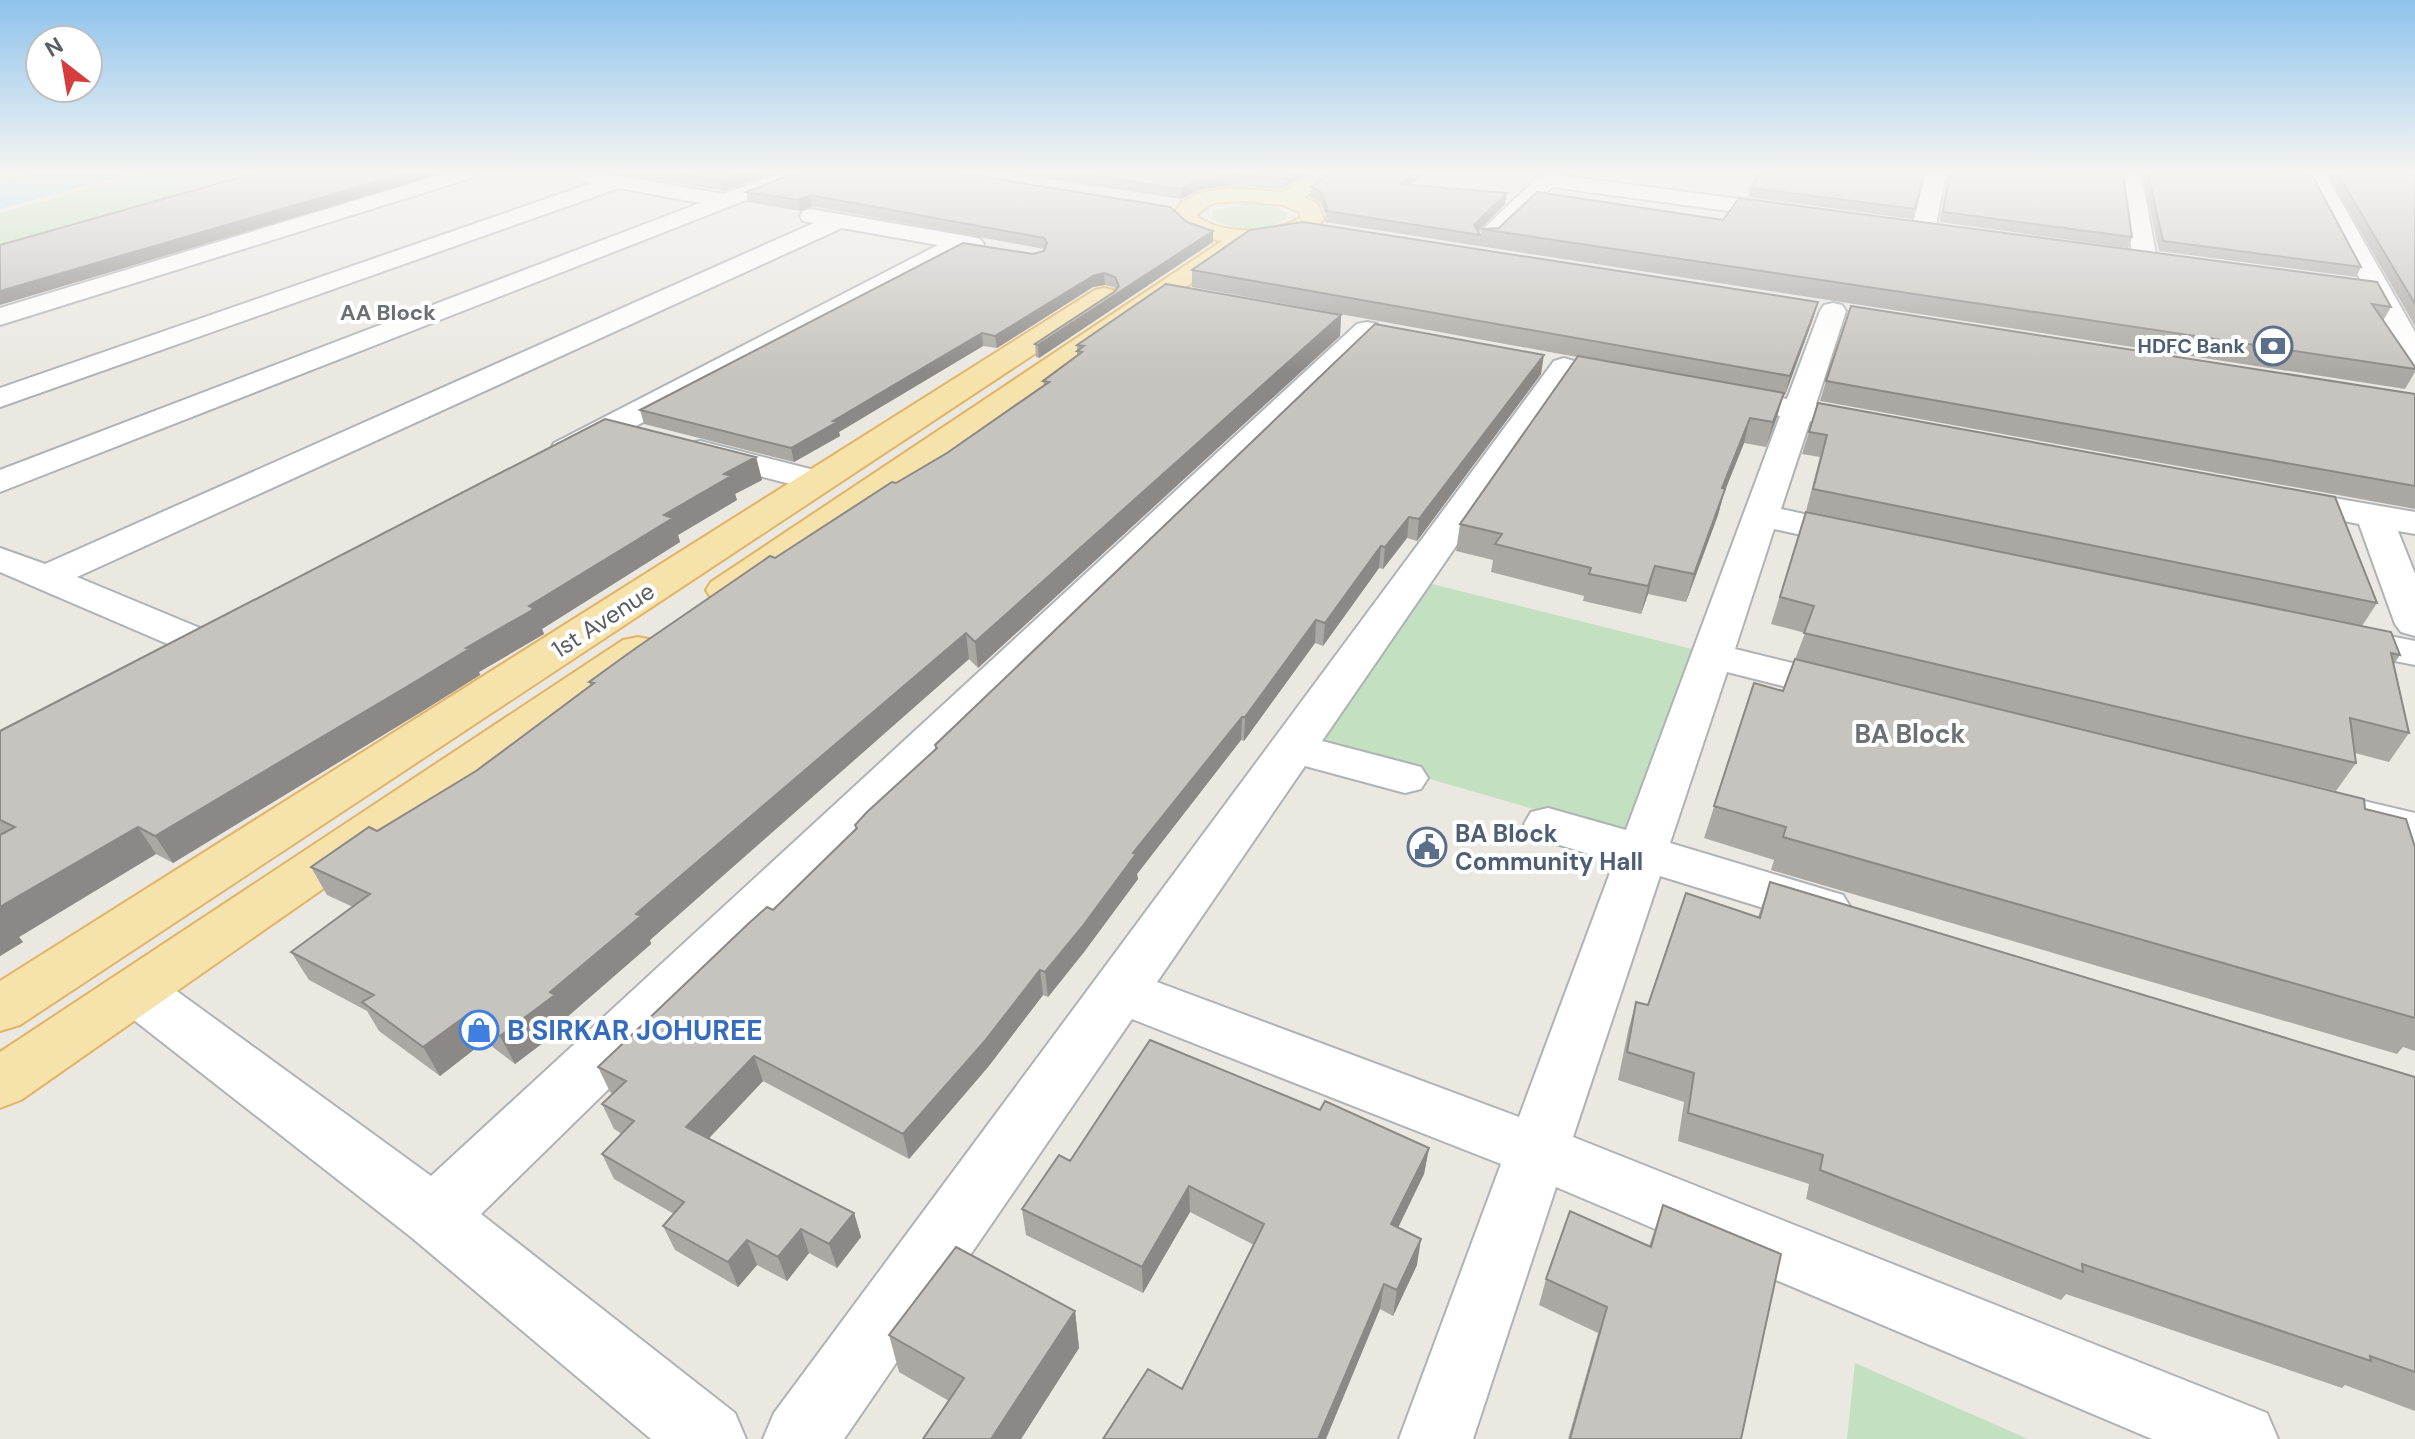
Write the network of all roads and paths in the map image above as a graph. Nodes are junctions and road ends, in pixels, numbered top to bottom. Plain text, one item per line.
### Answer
1 (247, 240) edge
2 (450, 240) edge
3 (624, 240) edge
4 (796, 240) edge
5 (948, 240) edge
6 (1160, 240) edge
7 (1184, 240) edge
8 (1493, 240) edge
9 (2142, 240) edge
10 (2351, 240) edge
11 (1488, 246) dead end
12 (2145, 260) edge
13 (46, 275) edge
14 (2347, 287) edge
15 (91, 288) junction
16 (2378, 291) junction
17 (1161, 292) junction
18 (1205, 300) edge
19 (1837, 304) edge
20 (0, 317) edge
21 (1367, 330) edge
22 (1009, 357) junction
23 (1052, 367) junction
24 (1564, 367) dead end
25 (2410, 372) edge
26 (1689, 390) edge
27 (0, 398) edge
28 (1799, 410) junction
29 (608, 428) junction
30 (1908, 430) edge
31 (538, 465) edge
32 (818, 481) junction
33 (0, 482) edge
34 (2249, 493) edge
35 (1761, 516) junction
36 (2374, 516) junction
37 (2415, 523) edge
38 (1901, 546) edge
39 (0, 559) edge
40 (47, 577) junction
41 (2415, 624) edge
42 (2306, 631) edge
43 (2415, 653) edge
44 (1712, 656) junction
45 (156, 664) edge
46 (1880, 697) edge
47 (1293, 748) junction
48 (1405, 778) dead end
49 (2308, 803) edge
50 (1548, 824) dead end
51 (2415, 830) edge
52 (1643, 853) junction
53 (1870, 922) edge
54 (136, 991) junction
55 (1120, 991) junction
56 (0, 1009) edge
57 (0, 1083) edge
58 (1538, 1151) junction
59 (434, 1216) junction
60 (709, 1439) edge
61 (800, 1439) edge
62 (1436, 1439) edge
63 (2241, 1439) edge

1 - 15 street
2 - 27 street
3 - 33 street
4 - 40 street
5 - 29 street
6 - 22 main road, 1st Avenue
7 - 17 main road
8 - 11 street
9 - 12 street
10 - 16 street
13 - 15 street
14 - 16 street
15 - 20 street
16 - 25 street
17 - 18 street
17 - 23 main road
19 - 28 street
21 - 59 street
22 - 23 main road
22 - 32 main road, 1st Avenue
23 - 54 main road
24 - 47 street
26 - 28 street
28 - 30 street
28 - 35 street
29 - 31 street
29 - 32 street
32 - 56 main road, 1st Avenue
34 - 36 street
35 - 38 street
35 - 44 street
36 - 37 street
36 - 41 street
39 - 40 street
40 - 45 street
42 - 43 street
44 - 46 street
44 - 52 street
47 - 48 street
47 - 55 street
49 - 51 street
50 - 52 street
52 - 53 street
52 - 58 street
54 - 57 main road
54 - 59 street
55 - 58 street
55 - 61 street
58 - 62 street
58 - 63 street
59 - 60 street

